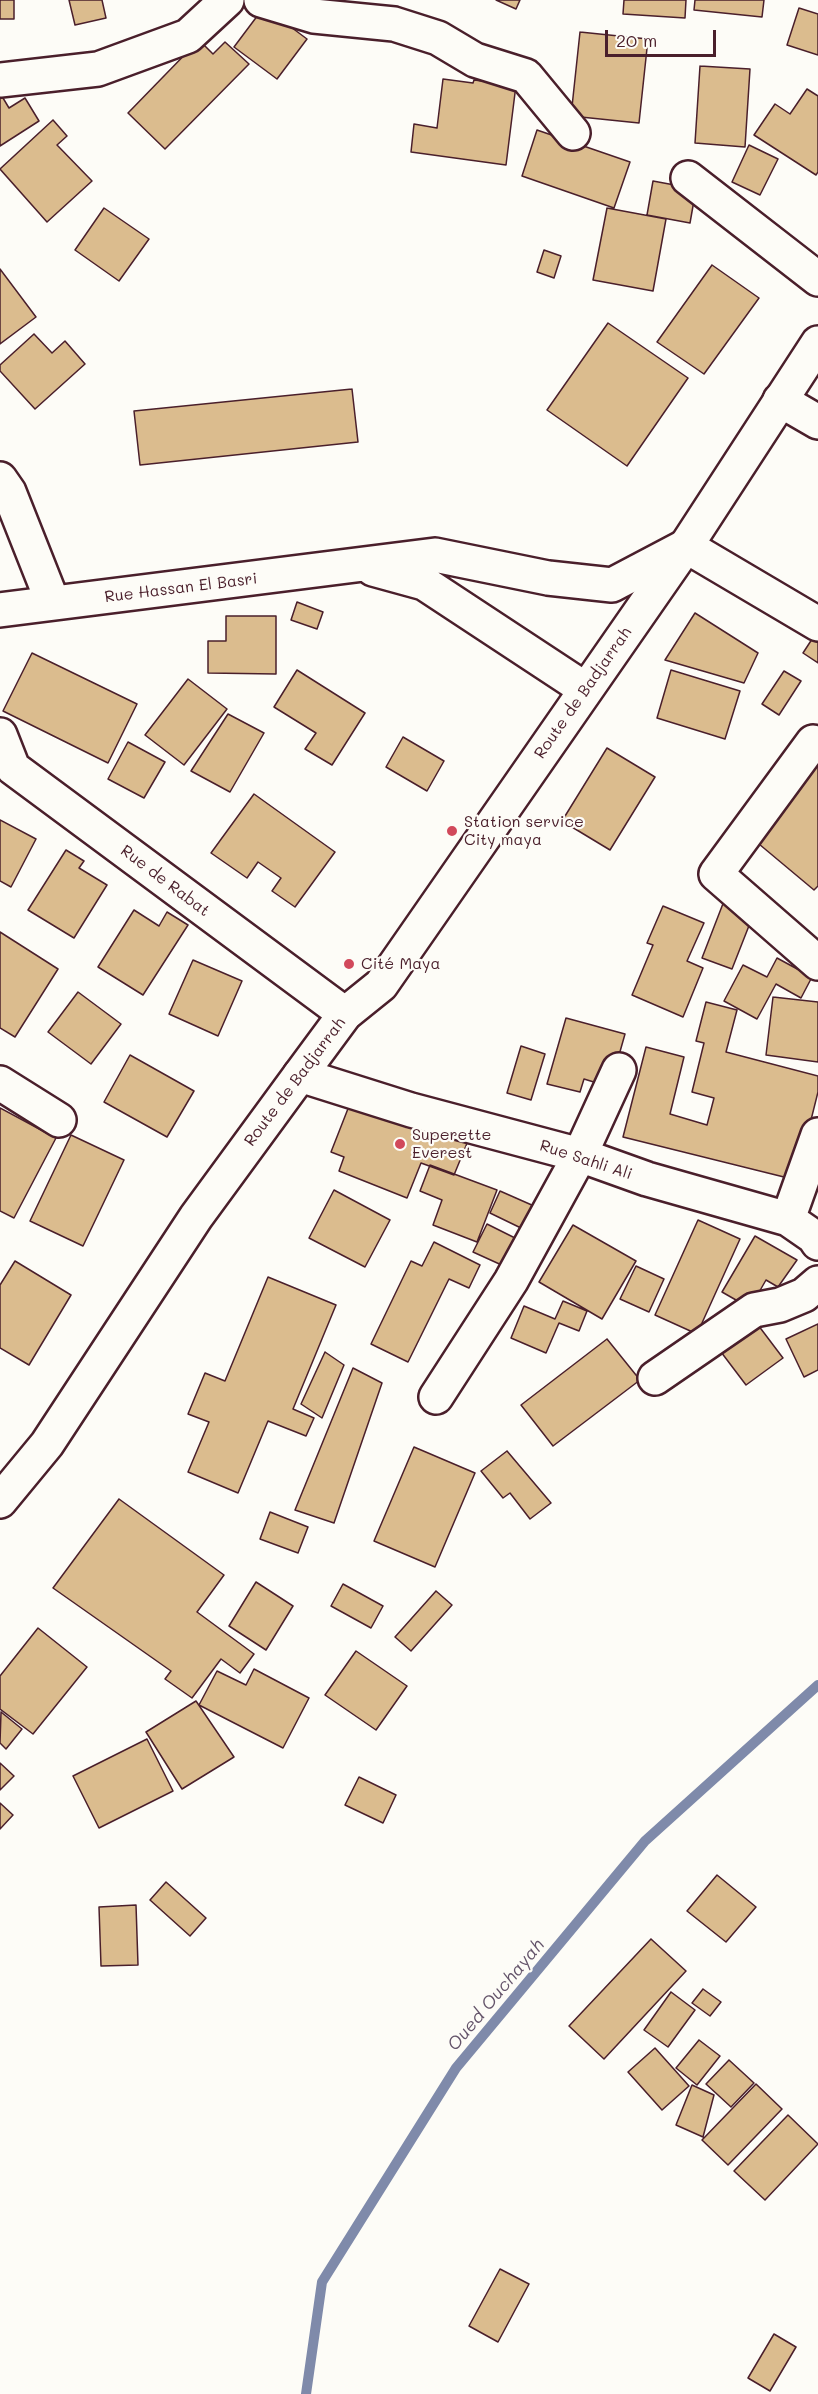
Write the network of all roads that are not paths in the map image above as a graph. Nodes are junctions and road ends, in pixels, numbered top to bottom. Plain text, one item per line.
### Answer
1 (227, 0) edge
2 (261, 0) edge
3 (0, 80) edge
4 (573, 133) dead end
5 (688, 178) dead end
6 (818, 279) edge
7 (818, 343) edge
8 (780, 399) junction
9 (818, 422) edge
10 (0, 479) edge
11 (686, 546) junction
12 (362, 566) junction
13 (53, 603) junction
14 (0, 610) edge
15 (818, 624) edge
16 (585, 690) junction
17 (0, 735) edge
18 (813, 742) dead end
19 (818, 963) edge
20 (345, 1014) junction
21 (619, 1070) dead end
22 (300, 1075) junction
23 (0, 1083) edge
24 (59, 1120) dead end
25 (818, 1135) edge
26 (580, 1155) junction
27 (788, 1219) junction
28 (818, 1243) edge
29 (818, 1283) edge
30 (655, 1378) dead end
31 (436, 1397) dead end
32 (0, 1500) edge

1 - 3 street
2 - 4 street
5 - 6 street
7 - 8 street, Route de Badjarrah
8 - 9 street
8 - 11 street, Route de Badjarrah
10 - 13 street
11 - 12 street, Rue Hassan El Basri
11 - 15 street
11 - 16 street, Route de Badjarrah
12 - 13 street, Rue Hassan El Basri
12 - 16 street, Rue Hassan El Basri
13 - 14 street, Rue Hassan El Basri
16 - 20 street, Route de Badjarrah
17 - 20 street, Rue de Rabat
18 - 19 street
20 - 22 street, Route de Badjarrah
21 - 26 street
22 - 26 street, Rue Sahli Ali
22 - 32 street, Route de Badjarrah
23 - 24 street
25 - 27 street
26 - 27 street, Rue Sahli Ali
26 - 31 street
27 - 28 street, Rue Sahli Ali
29 - 30 street

